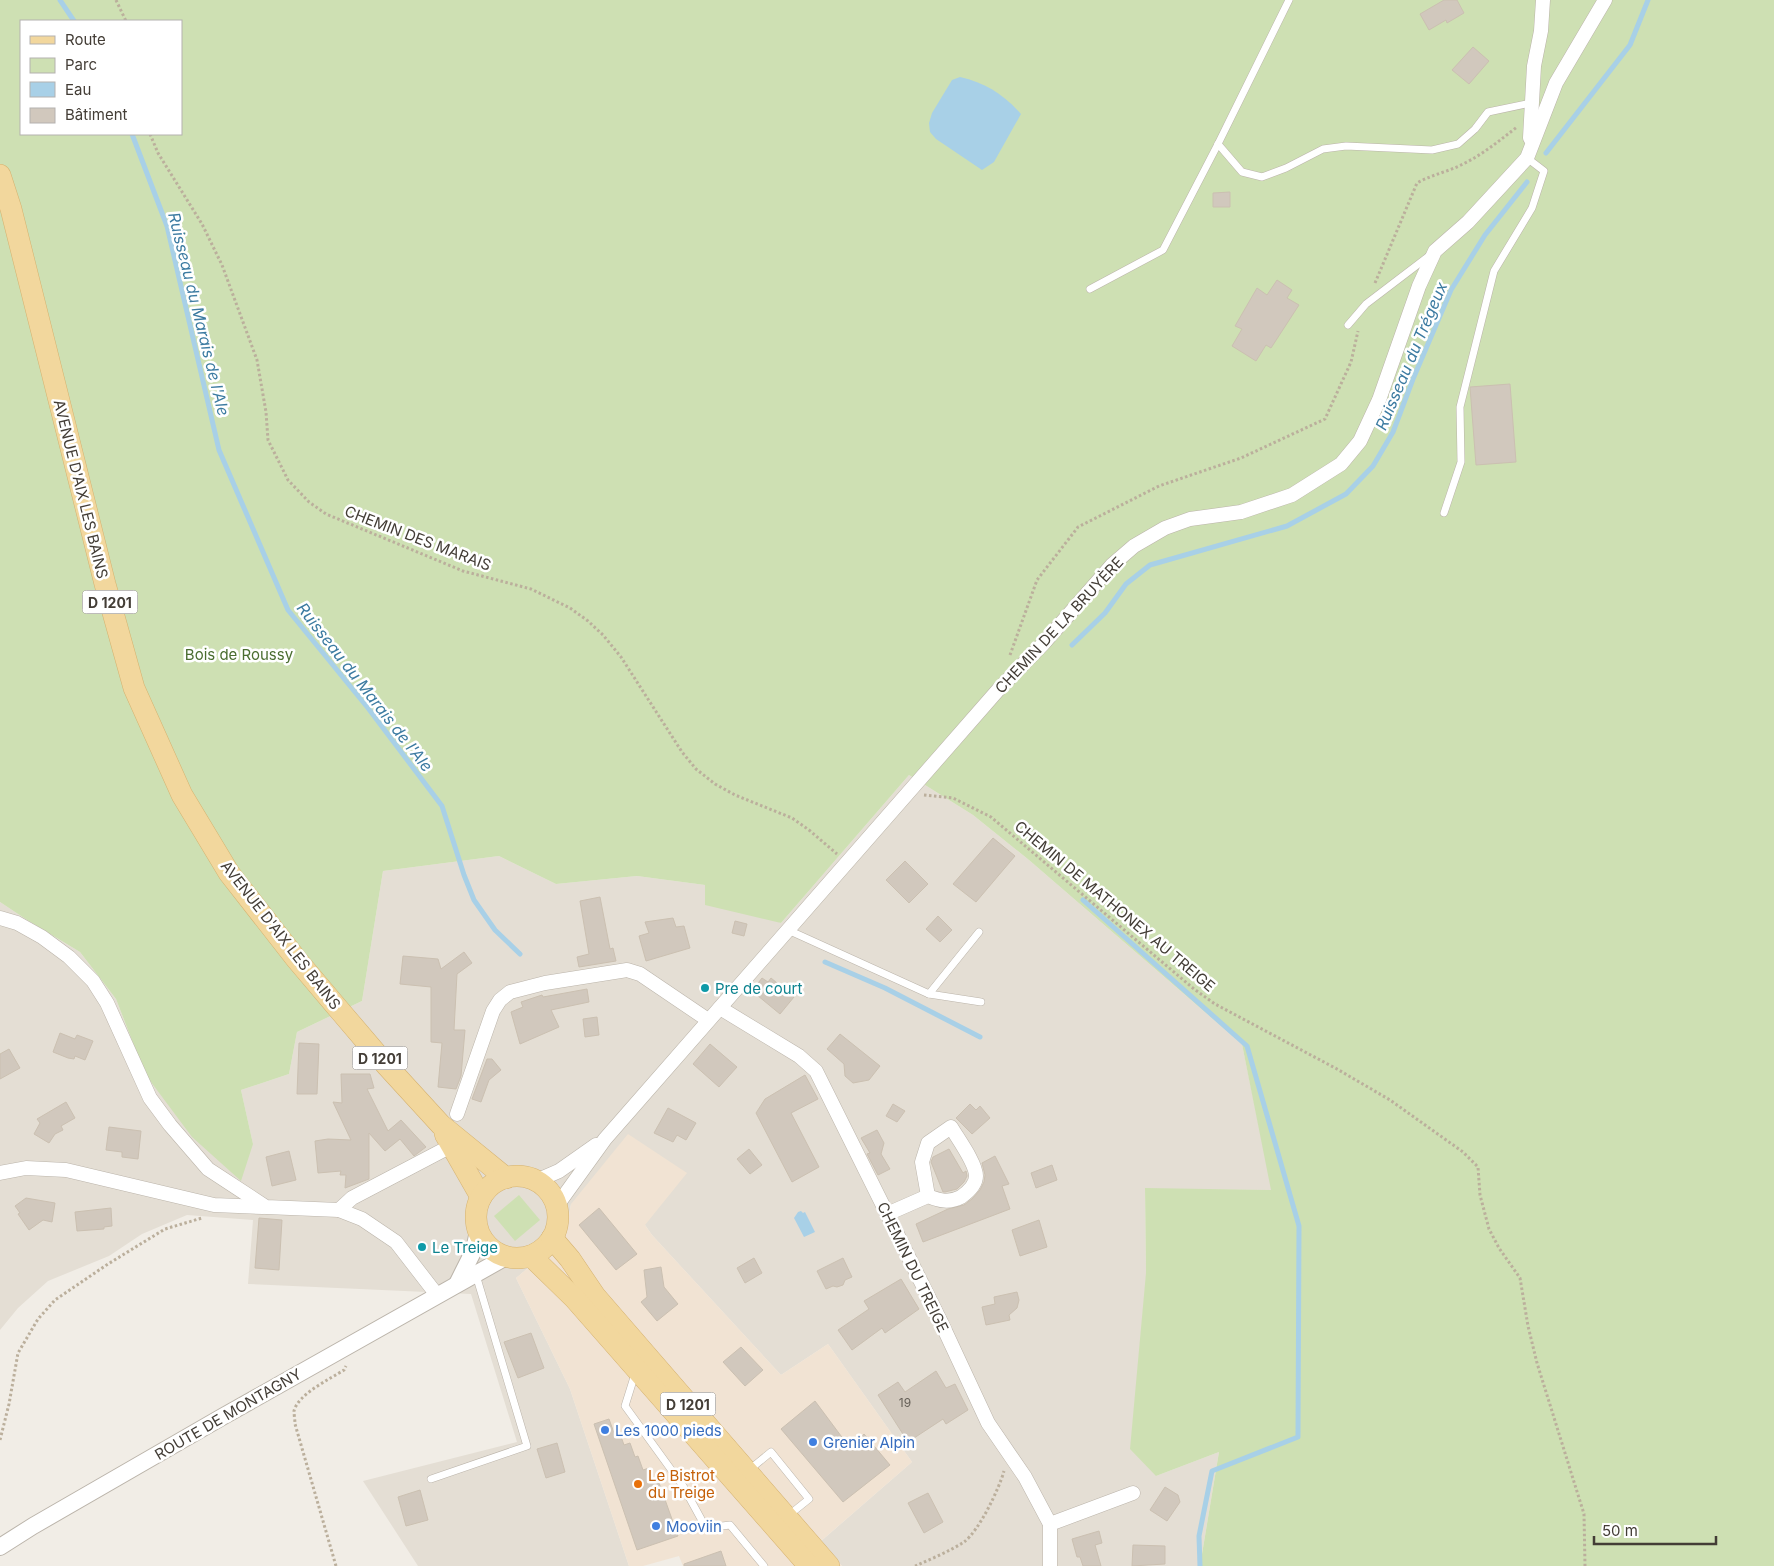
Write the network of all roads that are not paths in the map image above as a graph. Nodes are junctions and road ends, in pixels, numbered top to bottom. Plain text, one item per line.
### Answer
1 (1289, 0) edge
2 (1543, 0) edge
3 (1605, 0) edge
4 (1531, 110) junction
5 (1218, 144) junction
6 (1527, 158) junction
7 (0, 175) edge
8 (1435, 251) junction
9 (1090, 289) dead end
10 (1348, 325) dead end
11 (1444, 513) dead end
12 (0, 918) edge
13 (788, 929) junction
14 (979, 932) dead end
15 (929, 994) junction
16 (981, 1002) dead end
17 (720, 1008) junction
18 (708, 1020) junction
19 (449, 1119) junction
20 (605, 1138) junction
21 (451, 1146) junction
22 (0, 1173) edge
23 (506, 1178) junction
24 (536, 1181) junction
25 (928, 1196) junction
26 (481, 1197) junction
27 (266, 1207) junction
28 (556, 1207) junction
29 (339, 1210) junction
30 (887, 1214) junction
31 (478, 1231) junction
32 (552, 1238) junction
33 (530, 1256) junction
34 (506, 1257) junction
35 (476, 1274) junction
36 (457, 1284) junction
37 (437, 1295) junction
38 (636, 1368) junction
39 (747, 1472) junction
40 (431, 1479) dead end
41 (1133, 1493) dead end
42 (787, 1517) junction
43 (1050, 1524) junction
44 (0, 1547) edge
45 (764, 1566) edge
46 (809, 1566) edge
47 (830, 1566) edge
48 (1050, 1566) edge

1 - 5 lane
2 - 4 street
3 - 6 street, CHEMIN DE LA BRUYÈRE
4 - 5 lane
4 - 6 street
5 - 9 lane
6 - 8 street, CHEMIN DE LA BRUYÈRE
6 - 11 lane
7 - 19 main road, AVENUE D'AIX LES BAINS / D 1201
8 - 10 lane
8 - 13 street, CHEMIN DE LA BRUYÈRE
12 - 27 street
13 - 15 lane
13 - 17 street, CHEMIN DE LA BRUYÈRE
14 - 15 lane
15 - 16 lane
17 - 18 street, CHEMIN DE LA BRUYÈRE
17 - 30 street, CHEMIN DU TREIGE
18 - 19 street
18 - 20 street, CHEMIN DE LA BRUYÈRE
19 - 21 main road, D 1201
19 - 23 main road, D 1201
20 - 24 street
20 - 28 street
21 - 26 main road, D 1201
21 - 29 street
22 - 27 street
23 - 24 main road
23 - 26 main road
24 - 28 main road
25 - 25 street
25 - 30 street
26 - 31 main road
27 - 29 street
28 - 32 main road
29 - 37 street
30 - 43 street, CHEMIN DU TREIGE
31 - 34 main road
31 - 36 street
32 - 33 main road
32 - 39 main road, D 1201
33 - 34 main road
33 - 38 main road, D 1201
34 - 35 street, ROUTE DE MONTAGNY
35 - 36 street, ROUTE DE MONTAGNY
35 - 40 lane
36 - 37 street, ROUTE DE MONTAGNY
37 - 44 street, ROUTE DE MONTAGNY
38 - 45 lane
38 - 46 main road, D 1201
39 - 42 main road, D 1201
39 - 42 lane
41 - 43 street
42 - 47 main road, D 1201
43 - 48 street, CHEMIN DU TREIGE

